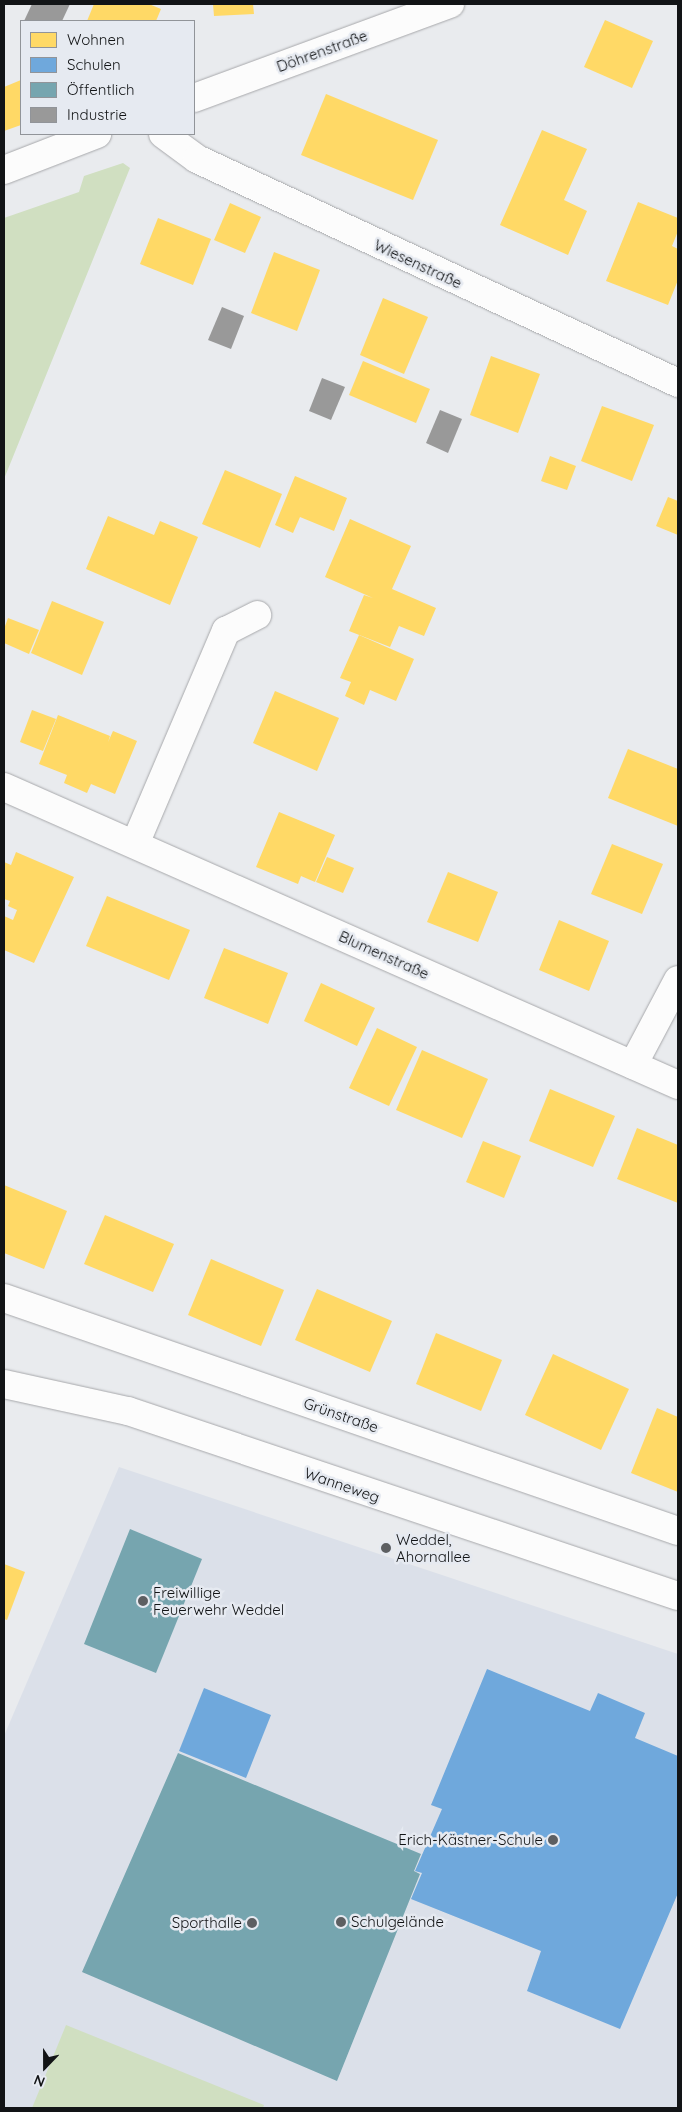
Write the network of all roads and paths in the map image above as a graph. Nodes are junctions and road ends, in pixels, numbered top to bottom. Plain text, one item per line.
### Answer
1 (450, 4) edge
2 (195, 98) edge
3 (94, 135) edge
4 (164, 135) edge
5 (4, 170) edge
6 (678, 383) edge
7 (257, 615) dead end
8 (4, 788) edge
9 (135, 844) junction
10 (678, 980) edge
11 (633, 1065) junction
12 (678, 1085) edge
13 (4, 1298) edge
14 (4, 1384) edge
15 (678, 1532) edge
16 (678, 1596) edge

1 - 2 street, Döhrenstraße
3 - 5 street
4 - 6 street, Wiesenstraße
7 - 9 street
8 - 9 street, Blumenstraße
9 - 11 street, Blumenstraße
10 - 11 street
11 - 12 street, Blumenstraße
13 - 15 street, Grünstraße
14 - 16 street, Wanneweg

